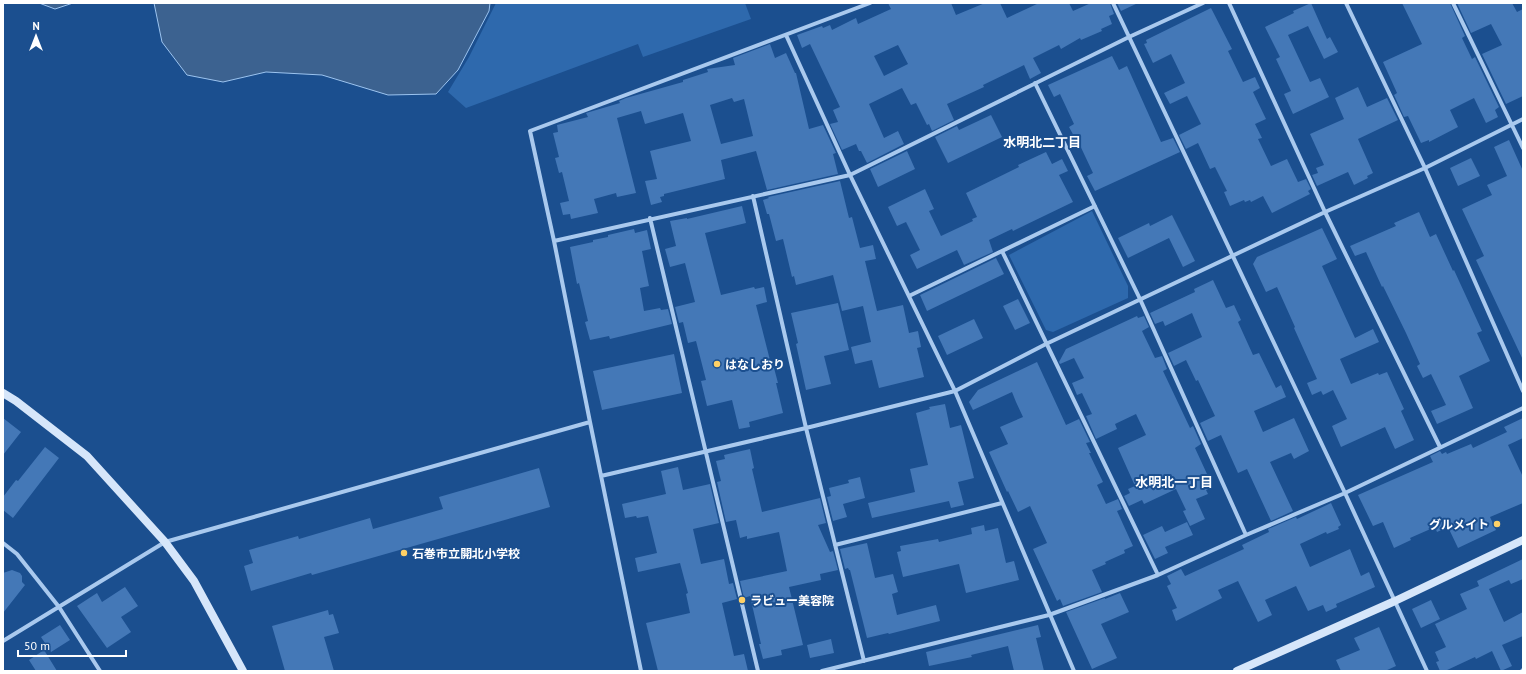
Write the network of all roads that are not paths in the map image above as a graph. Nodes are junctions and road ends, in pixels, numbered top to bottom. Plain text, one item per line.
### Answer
1 (870, 3) edge
2 (1113, 3) edge
3 (1203, 3) edge
4 (1229, 3) edge
5 (1346, 3) edge
6 (1453, 3) edge
7 (786, 35) junction
8 (1129, 37) junction
9 (1035, 83) junction
10 (1523, 119) edge
11 (1512, 124) junction
12 (1523, 148) edge
13 (1425, 168) junction
14 (850, 175) junction
15 (752, 196) junction
16 (1095, 206) junction
17 (1325, 212) junction
18 (650, 218) junction
19 (554, 241) junction
20 (1002, 251) junction
21 (1232, 256) junction
22 (909, 296) junction
23 (1140, 300) junction
24 (1046, 344) junction
25 (955, 391) junction
26 (1523, 391) edge
27 (3, 393) edge
28 (1523, 408) edge
29 (590, 422) junction
30 (806, 428) junction
31 (1440, 448) junction
32 (706, 451) junction
33 (601, 476) junction
34 (1345, 493) junction
35 (1002, 503) junction
36 (1246, 535) junction
37 (1523, 540) edge
38 (165, 542) junction
39 (3, 543) edge
40 (835, 545) junction
41 (1158, 575) junction
42 (1395, 601) junction
43 (59, 607) junction
44 (1049, 616) junction
45 (3, 642) edge
46 (864, 661) junction
47 (100, 671) edge
48 (243, 671) edge
49 (641, 671) edge
50 (758, 671) edge
51 (822, 671) edge
52 (1074, 671) edge
53 (1237, 671) edge
54 (1427, 671) edge

1 - 7 street
2 - 8 street
3 - 8 street
4 - 17 street
5 - 13 street
6 - 11 street
7 - 14 street
7 - 19 street
8 - 9 street
8 - 21 street
9 - 14 street
9 - 16 street
10 - 11 street
11 - 12 street
11 - 13 street
13 - 17 street
13 - 26 street
14 - 15 street
14 - 22 street
15 - 18 street
15 - 30 street
16 - 20 street
16 - 23 street
17 - 21 street
17 - 31 street
18 - 19 street
18 - 32 street
19 - 29 street
20 - 22 street
20 - 24 street
21 - 23 street
21 - 34 street
22 - 25 street
23 - 24 street
23 - 36 street
24 - 25 street
24 - 41 street
25 - 30 street
25 - 35 street
27 - 38 street
28 - 31 street
29 - 33 street
29 - 38 street
30 - 32 street
30 - 40 street
31 - 34 street
32 - 33 street
32 - 50 street
33 - 49 street
34 - 36 street
34 - 42 street
35 - 40 street
35 - 44 street
36 - 41 street
37 - 42 street
38 - 43 street
38 - 48 street
39 - 43 street
40 - 46 street
41 - 44 street
42 - 53 street
42 - 54 street
43 - 45 street
43 - 47 street
44 - 46 street
44 - 52 street
46 - 51 street

